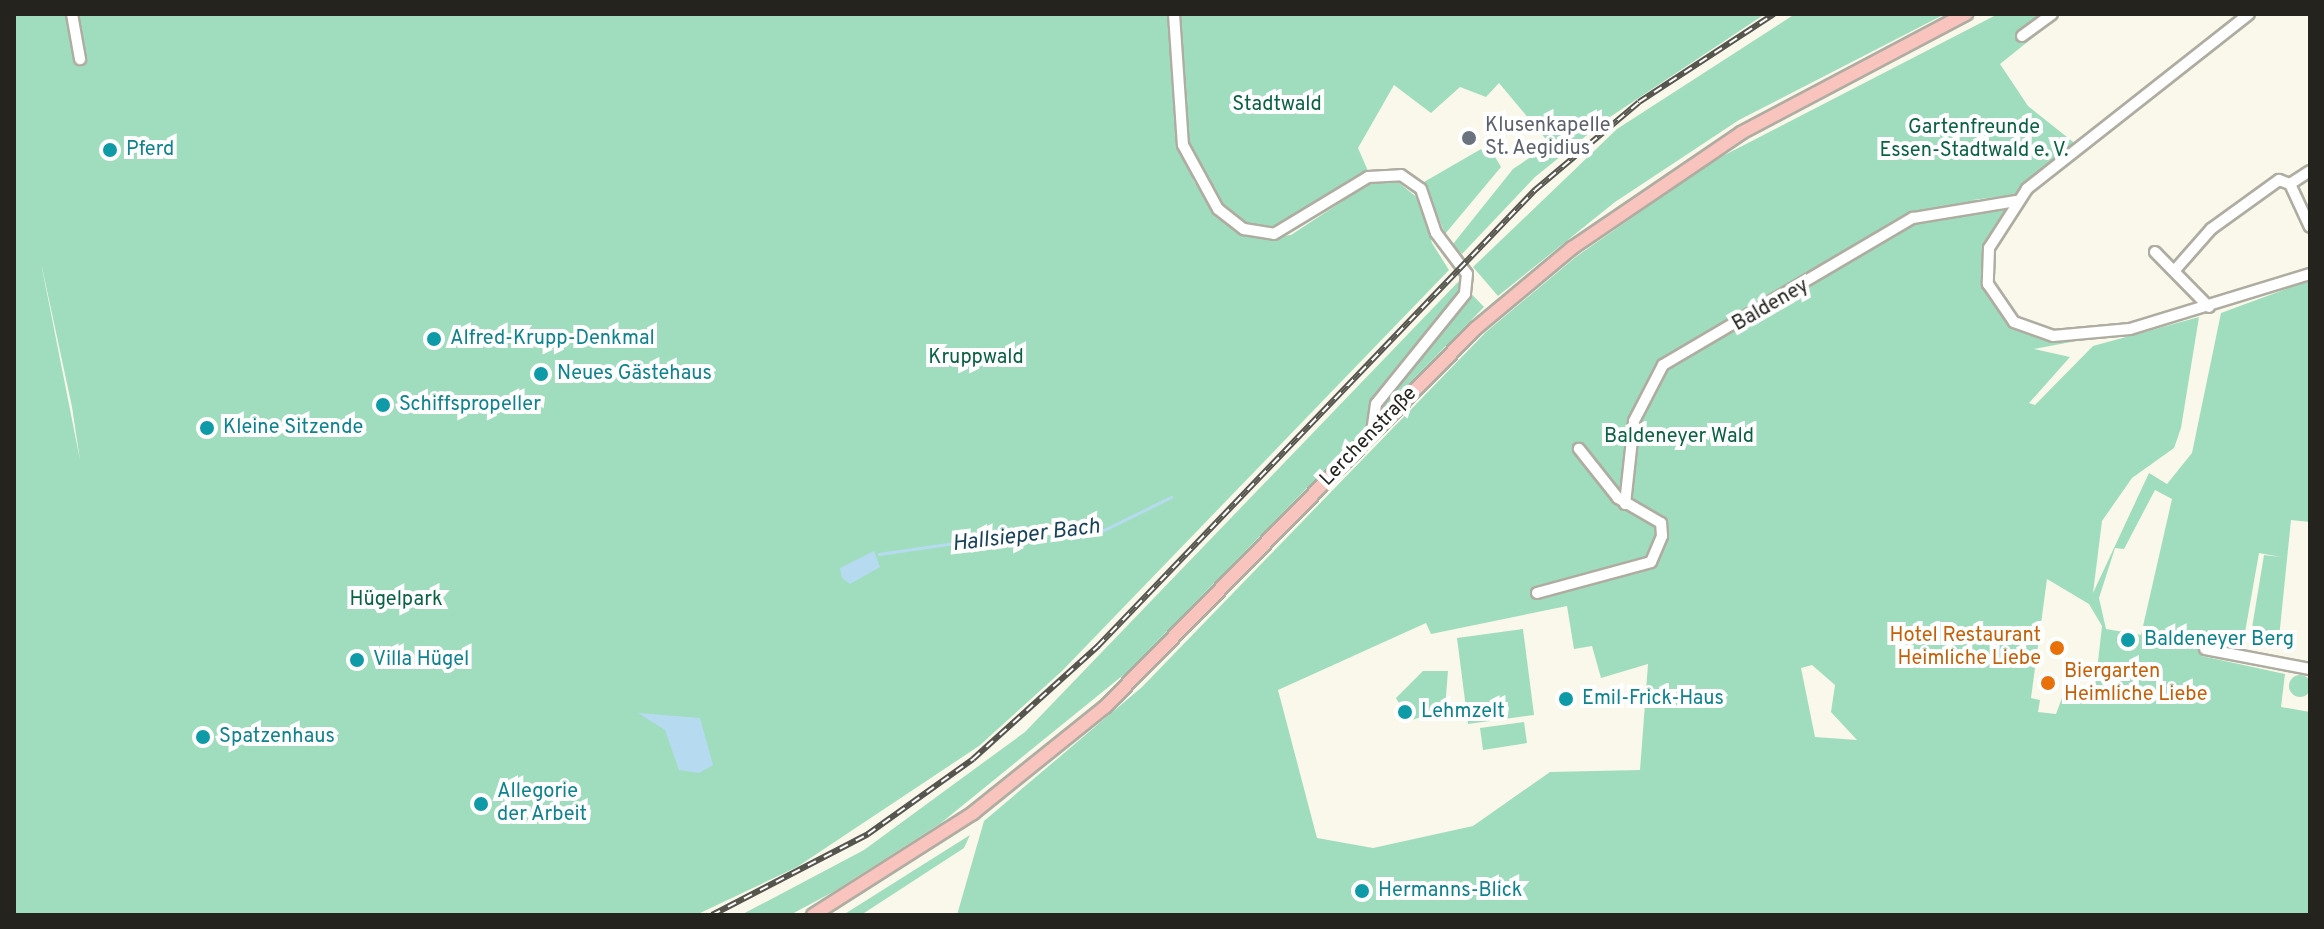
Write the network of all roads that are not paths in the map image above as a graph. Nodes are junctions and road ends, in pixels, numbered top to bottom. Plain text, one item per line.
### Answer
1 (72, 14) edge
2 (1174, 14) edge
3 (1966, 14) edge
4 (2052, 14) edge
5 (2249, 14) edge
6 (2022, 36) dead end
7 (80, 59) dead end
8 (2310, 171) edge
9 (2290, 184) junction
10 (2016, 201) junction
11 (2310, 227) edge
12 (2155, 252) dead end
13 (2175, 270) junction
14 (2310, 274) edge
15 (2209, 307) junction
16 (1372, 434) junction
17 (1579, 449) dead end
18 (1625, 504) junction
19 (1537, 593) dead end
20 (2205, 649) dead end
21 (2310, 669) edge
22 (813, 915) edge

1 - 7 street
2 - 16 street
3 - 16 main road, Lerchenstraße
4 - 6 street
5 - 10 street
8 - 9 street
9 - 11 street
9 - 13 street
10 - 15 street
10 - 18 street, Baldeney
12 - 13 street
13 - 15 street
14 - 15 street
16 - 22 main road, Lerchenstraße
17 - 18 street
18 - 19 street
20 - 21 street

